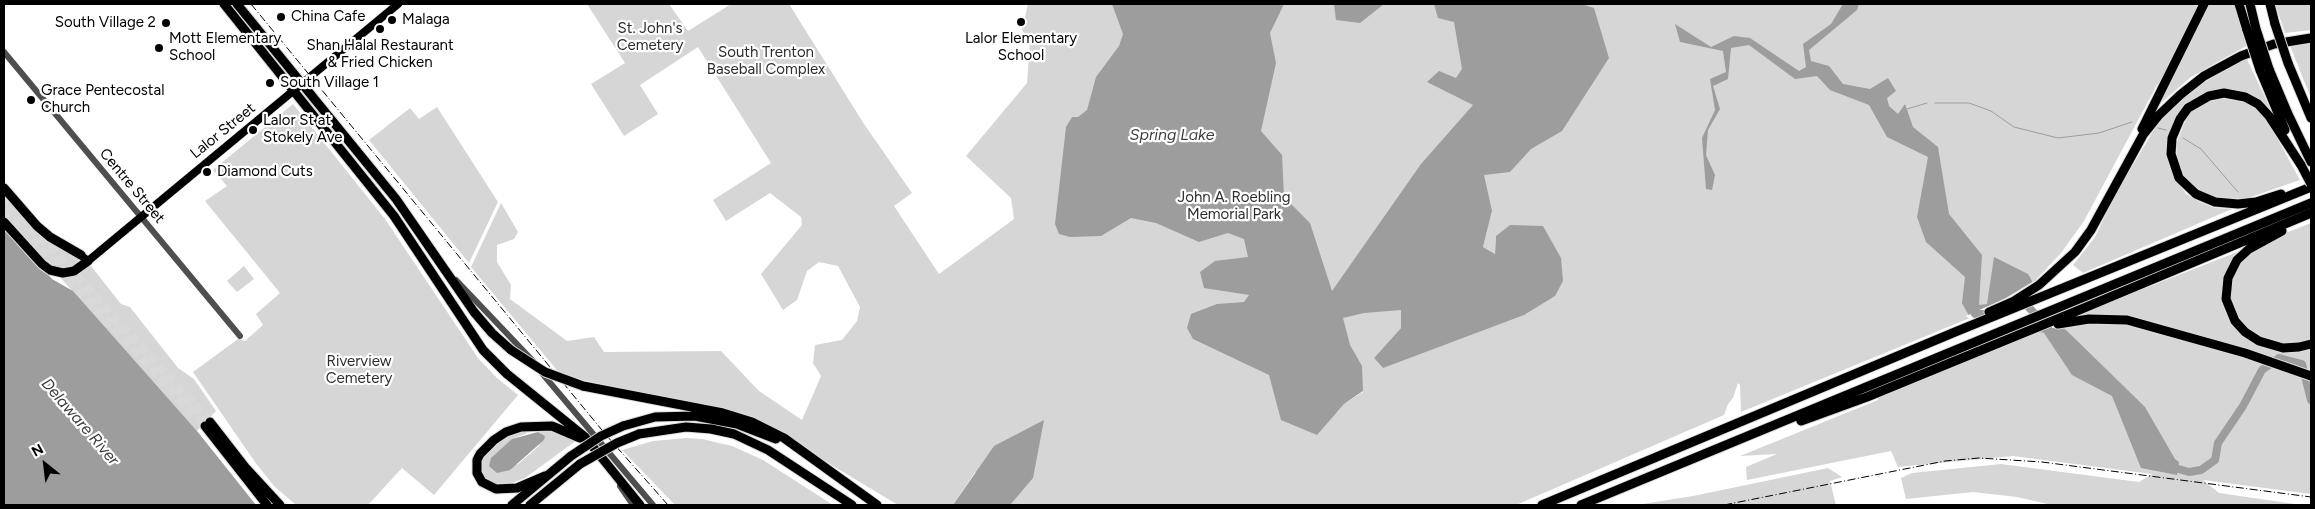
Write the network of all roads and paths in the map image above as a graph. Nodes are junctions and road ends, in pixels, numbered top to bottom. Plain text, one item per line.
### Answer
1 (224, 4) edge
2 (237, 4) edge
3 (398, 4) edge
4 (2204, 4) edge
5 (2239, 4) edge
6 (2250, 4) edge
7 (2270, 4) edge
8 (2252, 30) junction
9 (2311, 38) edge
10 (4, 52) edge
11 (2265, 70) junction
12 (302, 84) junction
13 (294, 90) junction
14 (2311, 118) edge
15 (2294, 153) junction
16 (2311, 162) edge
17 (2118, 180) junction
18 (2309, 185) edge
19 (4, 188) edge
20 (2311, 203) edge
21 (2311, 213) edge
22 (141, 216) junction
23 (4, 222) edge
24 (84, 258) junction
25 (440, 261) junction
26 (2074, 317) junction
27 (240, 336) dead end
28 (2311, 344) edge
29 (2311, 376) edge
30 (1865, 393) junction
31 (1786, 404) junction
32 (592, 447) junction
33 (600, 456) junction
34 (825, 469) junction
35 (544, 476) junction
36 (267, 505) edge
37 (280, 505) edge
38 (512, 505) edge
39 (530, 505) edge
40 (633, 505) edge
41 (640, 505) edge
42 (653, 505) edge
43 (852, 505) edge
44 (876, 505) edge
45 (1542, 505) edge
46 (1581, 505) edge

1 - 13 highway
2 - 12 highway
3 - 12 main road, Lalor Street
4 - 17 highway
5 - 8 highway
6 - 8 highway
7 - 14 highway, bridge
8 - 11 highway, bridge
9 - 17 highway
10 - 22 street, Centre Street
11 - 15 highway
11 - 16 highway
12 - 13 main road, Lalor Street
12 - 25 highway
13 - 22 main road, Lalor Street
13 - 32 highway
15 - 18 highway, bridge
15 - 18 highway
17 - 31 highway
18 - 31 highway
19 - 24 highway
20 - 30 highway
21 - 26 highway
21 - 28 highway
22 - 24 main road, Lalor Street
22 - 27 street, Centre Street
23 - 24 highway
25 - 34 highway, bridge
25 - 42 street
26 - 29 highway
26 - 30 highway
30 - 46 highway
31 - 45 highway
32 - 33 highway
32 - 35 highway
33 - 40 street
33 - 41 highway
34 - 35 highway, bridge
34 - 44 highway
35 - 38 highway
36 - 37 highway
39 - 43 highway, bridge

